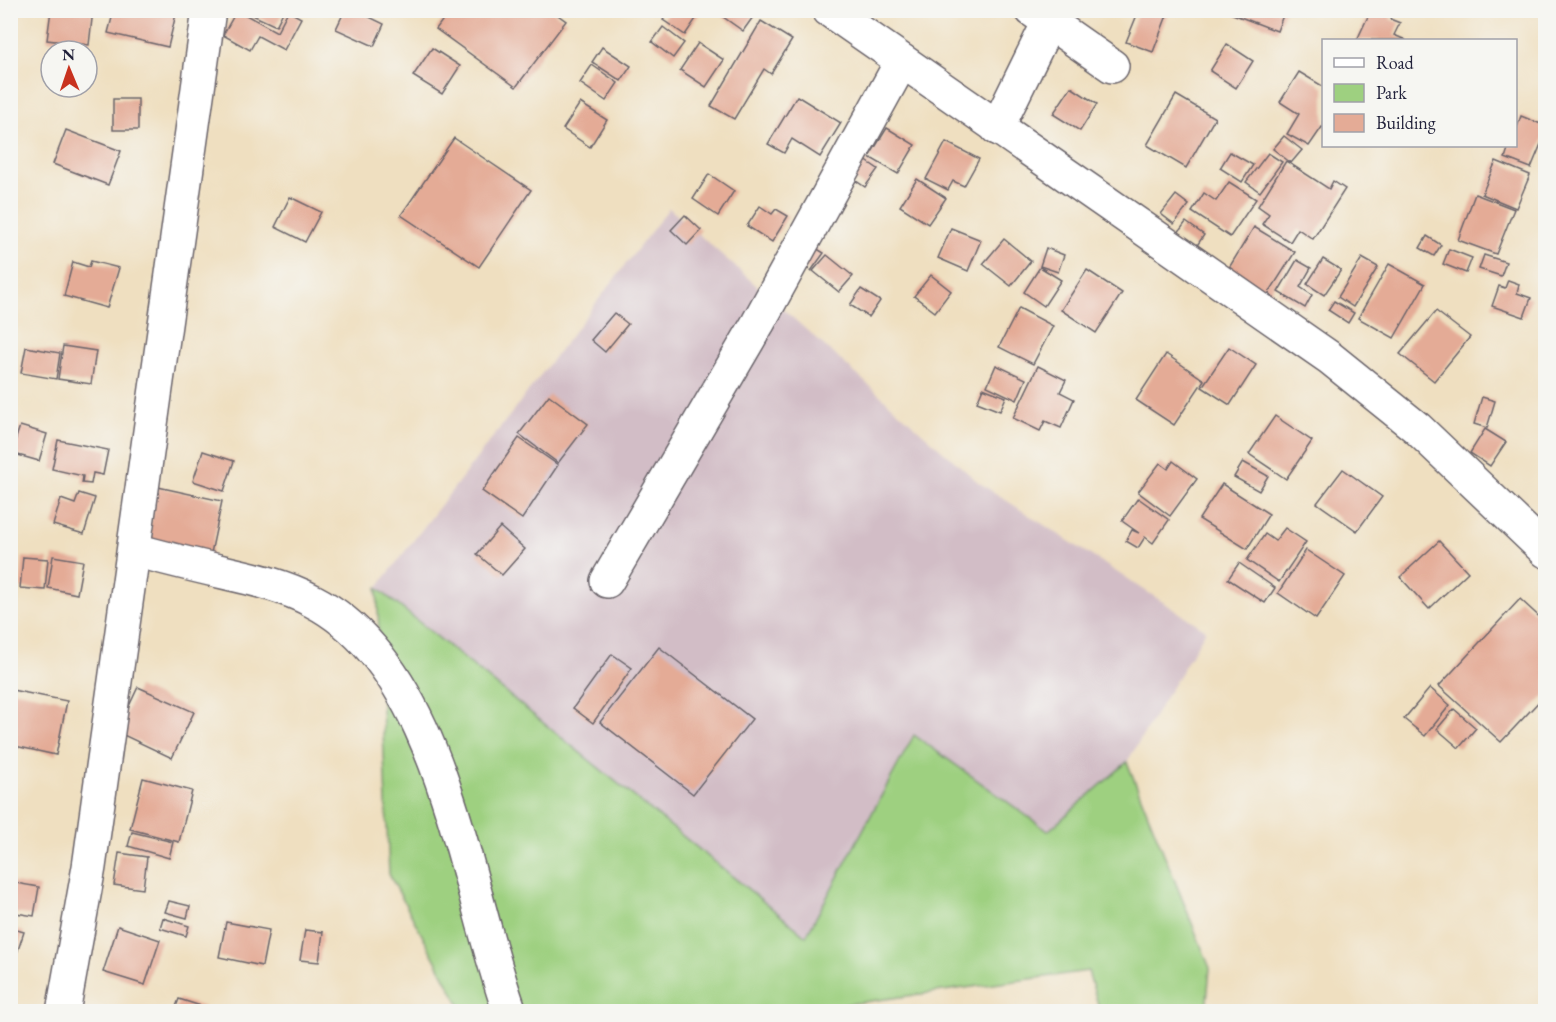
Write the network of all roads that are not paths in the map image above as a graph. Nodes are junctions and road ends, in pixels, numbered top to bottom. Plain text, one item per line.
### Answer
1 (208, 10) edge
2 (829, 10) edge
3 (1041, 16) edge
4 (902, 61) junction
5 (1112, 66) dead end
6 (997, 128) junction
7 (135, 550) junction
8 (1545, 551) edge
9 (606, 581) dead end
10 (63, 1011) edge
11 (510, 1011) edge

1 - 7 street
2 - 4 street
3 - 5 street
3 - 6 street
4 - 6 street
4 - 9 street
6 - 8 street
7 - 10 street
7 - 11 street

